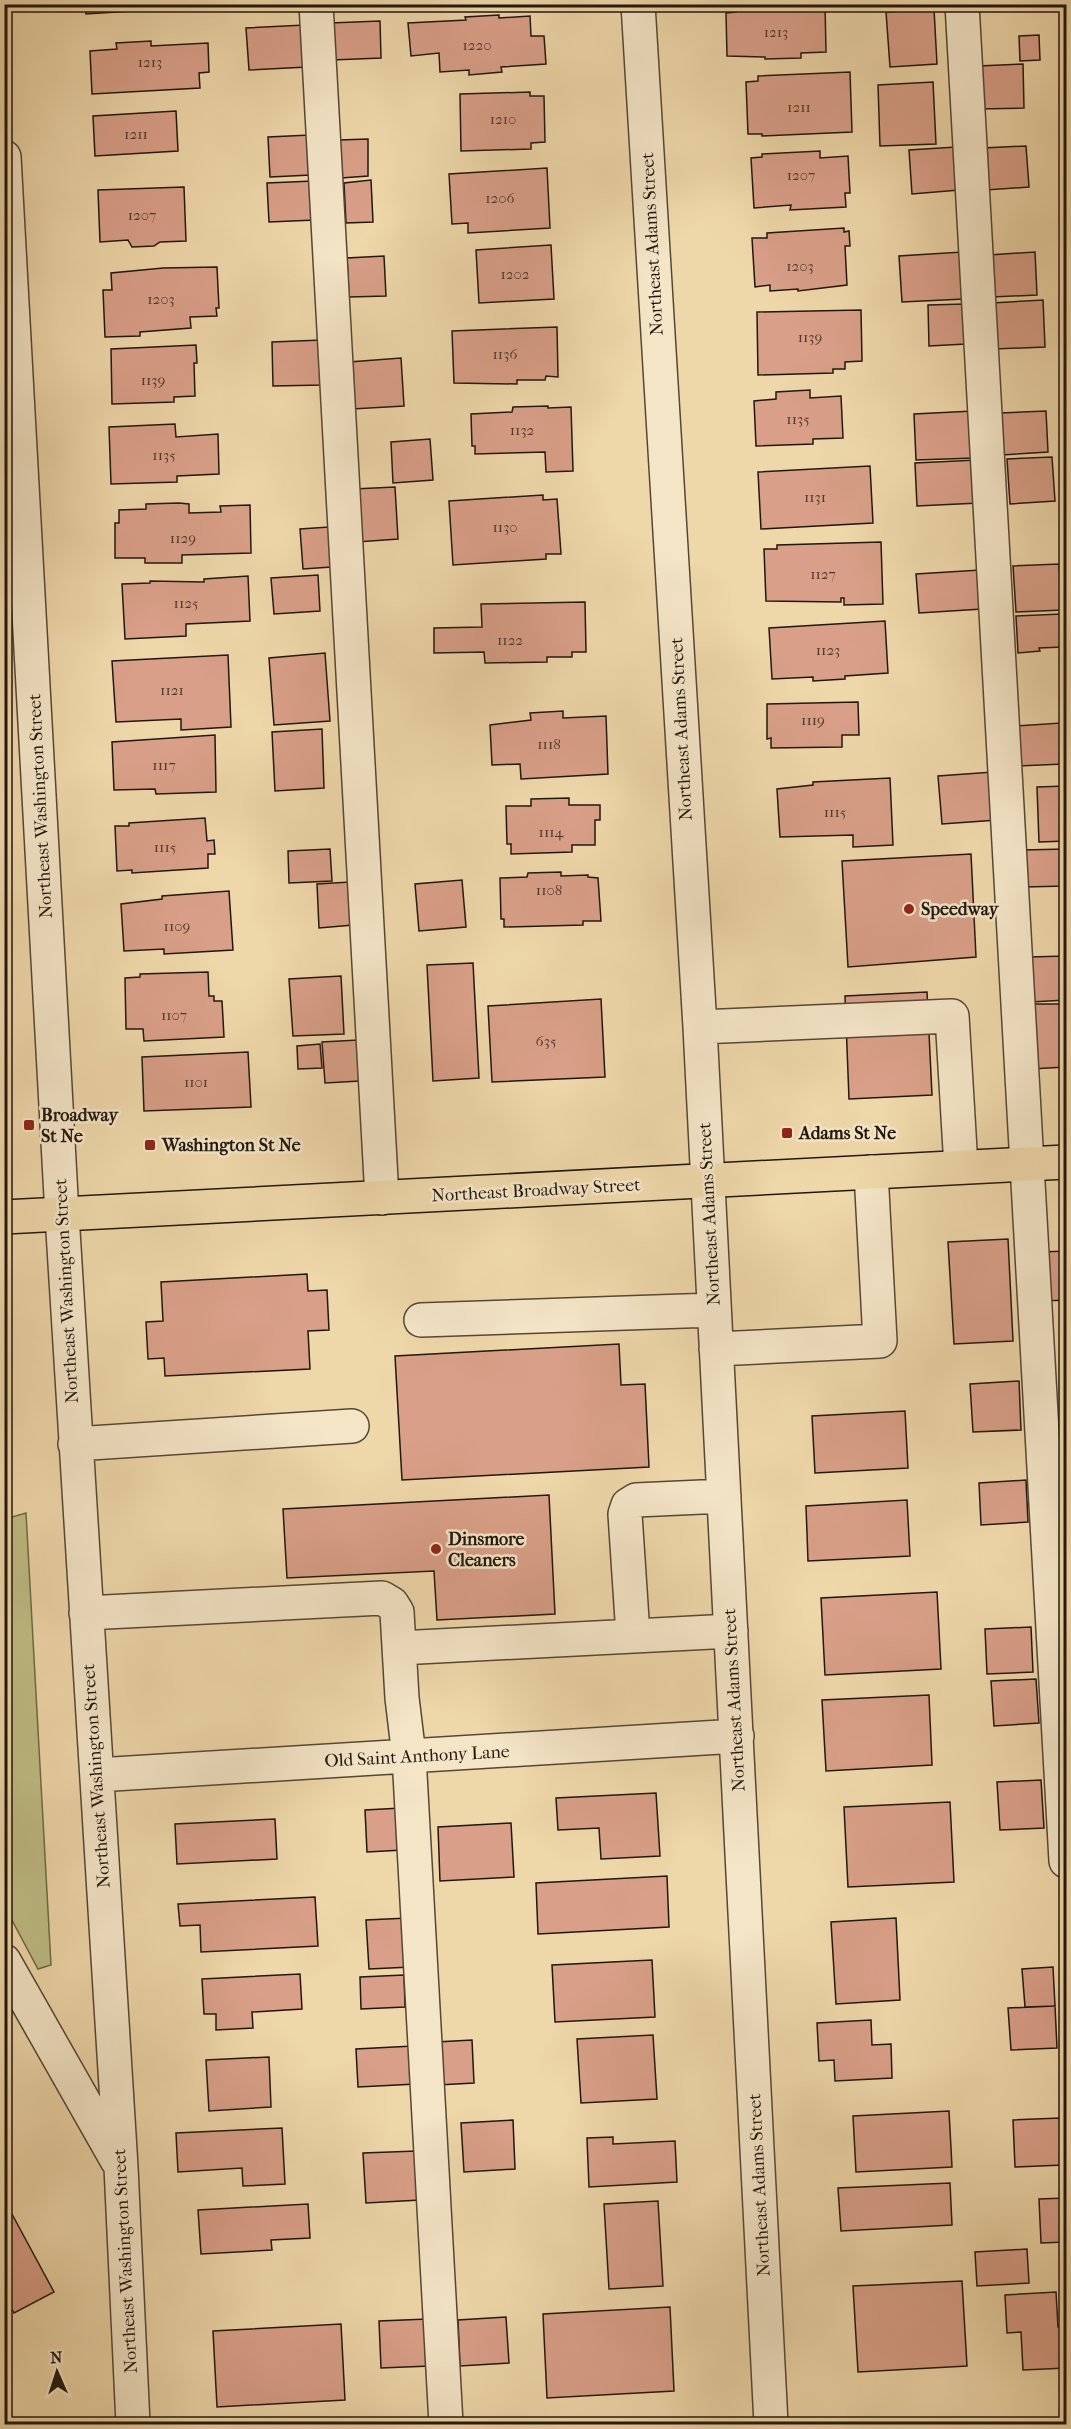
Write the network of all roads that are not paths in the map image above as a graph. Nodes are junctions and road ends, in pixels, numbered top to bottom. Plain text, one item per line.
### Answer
1 (316, 4) edge
2 (638, 4) edge
3 (962, 4) edge
4 (4, 157) edge
5 (700, 1027) junction
6 (1066, 1161) edge
7 (1026, 1164) junction
8 (961, 1167) junction
9 (871, 1172) junction
10 (707, 1181) junction
11 (382, 1198) junction
12 (62, 1215) junction
13 (4, 1217) edge
14 (714, 1310) junction
15 (421, 1320) dead end
16 (716, 1349) junction
17 (352, 1426) dead end
18 (75, 1444) junction
19 (724, 1496) junction
20 (86, 1613) junction
21 (731, 1631) junction
22 (633, 1635) junction
23 (399, 1648) junction
24 (736, 1736) junction
25 (410, 1756) junction
26 (97, 1775) junction
27 (1066, 1860) edge
28 (4, 1961) edge
29 (121, 2167) junction
30 (133, 2424) edge
31 (446, 2424) edge
32 (771, 2424) edge

1 - 11 street
2 - 5 street, Northeast Adams Street
3 - 7 street
4 - 12 street, Northeast Washington Street
5 - 8 street
5 - 10 street, Northeast Adams Street
6 - 7 main road, Northeast Broadway Street
7 - 8 main road, Northeast Broadway Street
7 - 27 street
8 - 9 main road, Northeast Broadway Street
9 - 10 main road, Northeast Broadway Street
9 - 16 street
10 - 11 main road, Northeast Broadway Street
10 - 14 street, Northeast Adams Street
11 - 12 main road, Northeast Broadway Street
12 - 13 main road, Northeast Broadway Street
12 - 18 street, Northeast Washington Street
14 - 15 street
14 - 16 street, Northeast Adams Street
16 - 19 street, Northeast Adams Street
17 - 18 street
18 - 20 street, Northeast Washington Street
19 - 21 street, Northeast Adams Street
19 - 22 street
20 - 23 street
20 - 26 street, Northeast Washington Street
21 - 22 street
21 - 24 street, Northeast Adams Street
22 - 23 street
23 - 25 street
24 - 25 street, Old Saint Anthony Lane
24 - 32 street, Northeast Adams Street
25 - 26 street, Old Saint Anthony Lane
25 - 31 street
26 - 29 street, Northeast Washington Street
28 - 29 street
29 - 30 street, Northeast Washington Street

